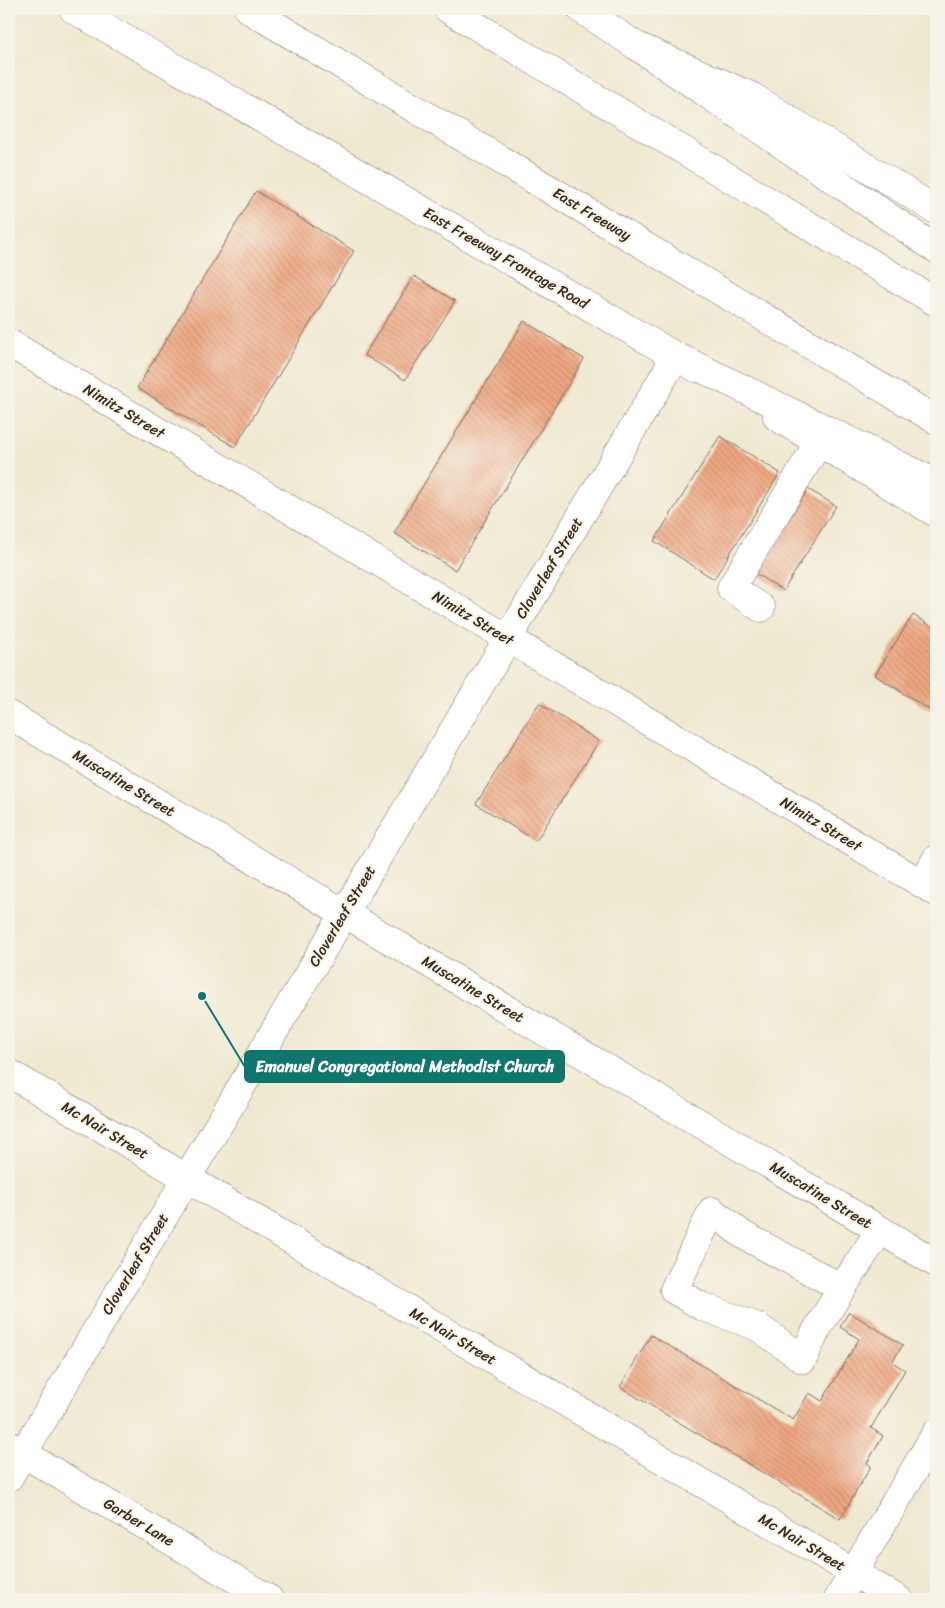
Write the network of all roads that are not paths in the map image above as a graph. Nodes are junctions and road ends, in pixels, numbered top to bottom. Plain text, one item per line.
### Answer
1 (73, 9) edge
2 (248, 9) edge
3 (448, 9) edge
4 (581, 9) edge
5 (635, 45) junction
6 (936, 210) edge
7 (936, 249) edge
8 (936, 302) edge
9 (9, 343) edge
10 (676, 356) junction
11 (936, 420) edge
12 (819, 442) junction
13 (936, 483) edge
14 (936, 513) edge
15 (761, 608) dead end
16 (507, 638) junction
17 (9, 715) edge
18 (936, 859) edge
19 (929, 888) edge
20 (344, 913) junction
21 (9, 1073) edge
22 (186, 1178) junction
23 (880, 1230) junction
24 (936, 1264) edge
25 (842, 1288) junction
26 (936, 1433) edge
27 (16, 1449) edge
28 (9, 1477) edge
29 (853, 1573) junction
30 (269, 1599) edge
31 (838, 1599) edge
32 (898, 1599) edge

1 - 10 main road, East Freeway Frontage Road
2 - 11 main road, East Freeway
3 - 8 main road
4 - 5 main road
5 - 6 main road
5 - 7 main road
9 - 16 main road, Nimitz Street
10 - 12 main road, East Freeway Frontage Road
10 - 13 main road
10 - 16 main road, Cloverleaf Street
12 - 14 main road, East Freeway Frontage Road
12 - 15 main road
16 - 19 main road, Nimitz Street
16 - 20 main road, Cloverleaf Street
17 - 20 main road, Muscatine Street
18 - 19 main road
20 - 22 main road, Cloverleaf Street
20 - 23 main road, Muscatine Street
21 - 22 main road, Mc Nair Street
22 - 27 main road, Cloverleaf Street
22 - 29 main road, Mc Nair Street
23 - 24 main road, Muscatine Street
23 - 25 main road
25 - 25 main road
26 - 29 main road
27 - 28 main road, Cloverleaf Street
27 - 30 main road, Garber Lane
29 - 31 main road
29 - 32 main road, Mc Nair Street

